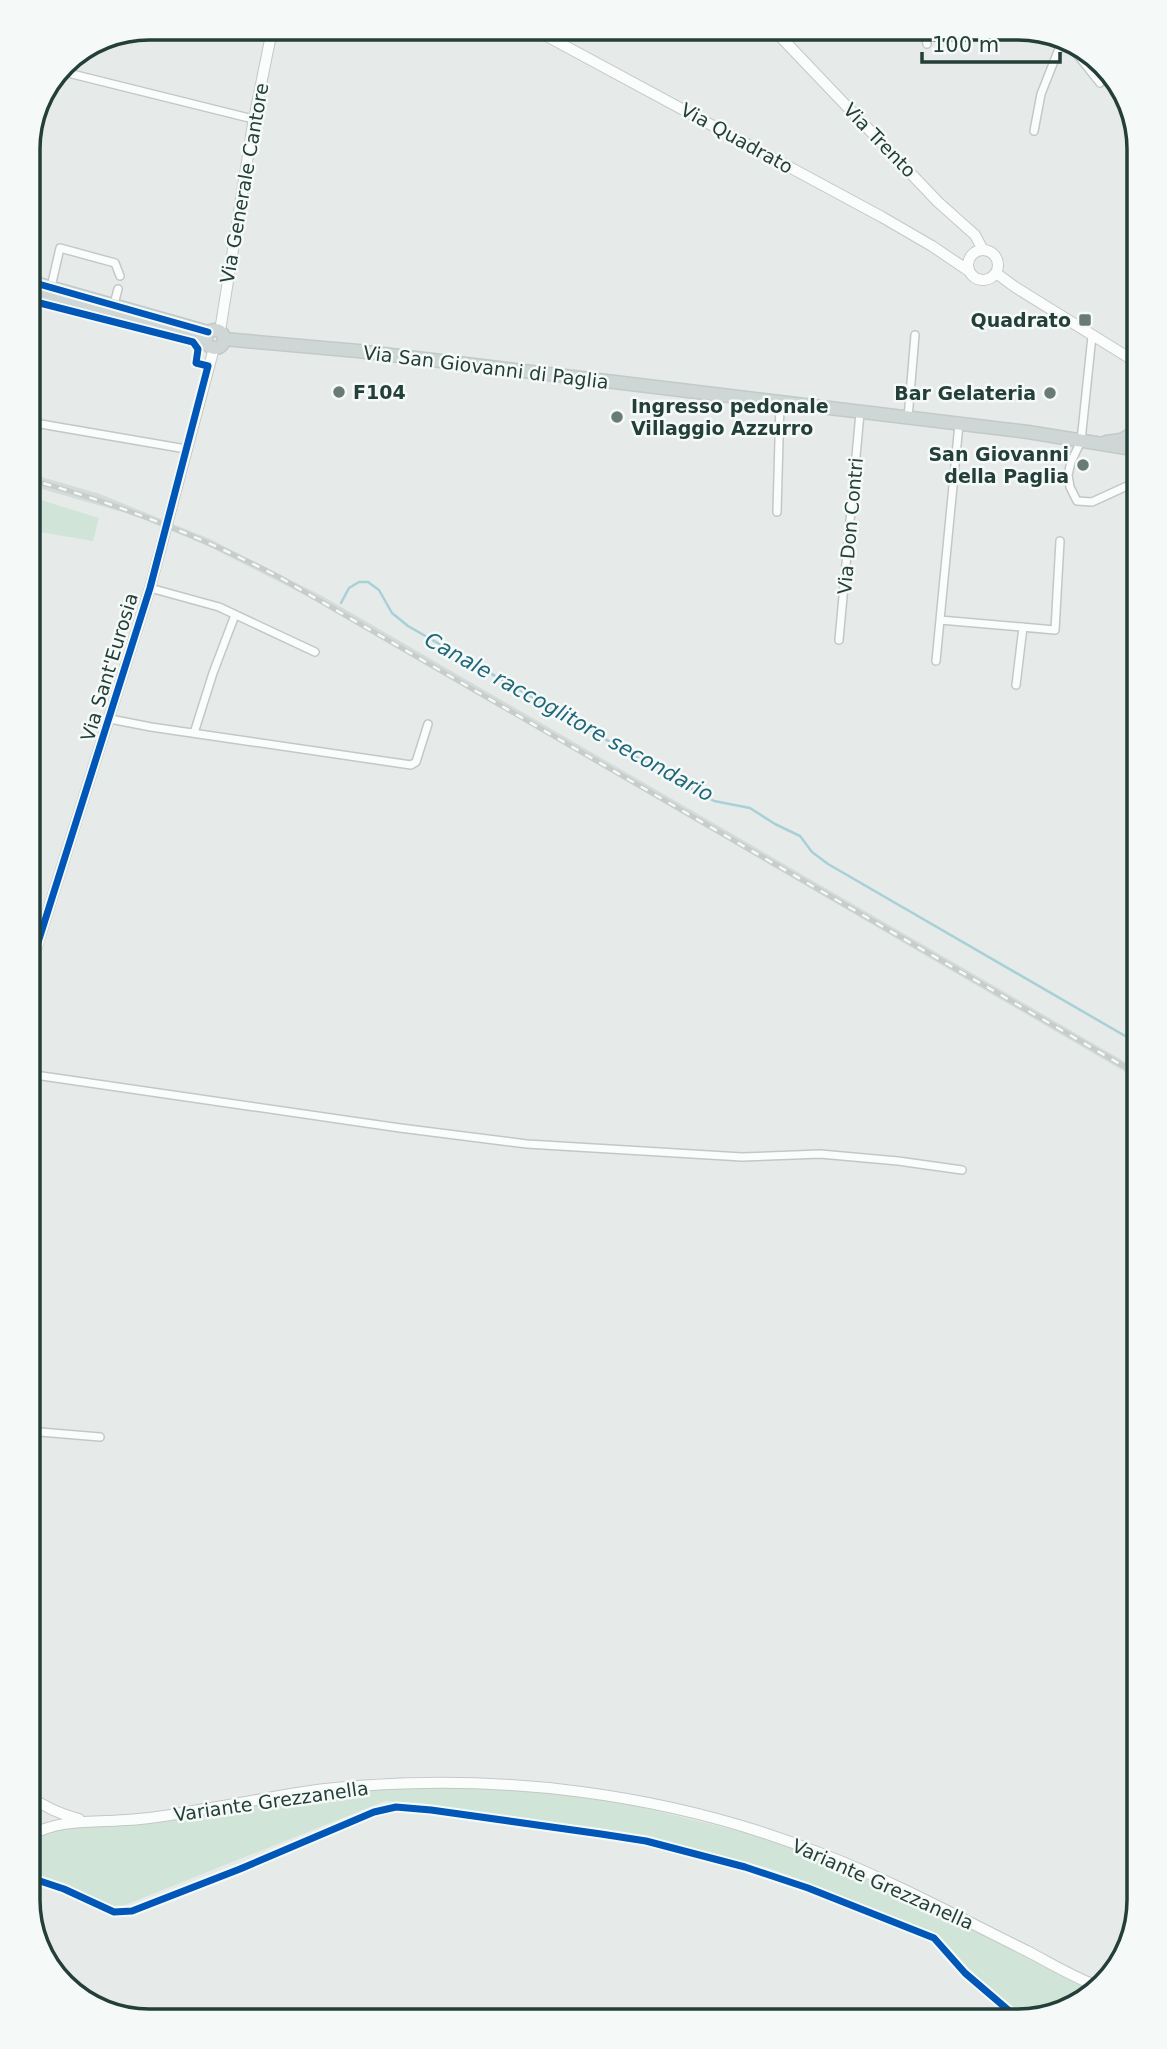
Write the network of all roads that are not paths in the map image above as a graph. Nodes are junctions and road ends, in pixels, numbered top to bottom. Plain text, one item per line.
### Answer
1 (270, 40) edge
2 (554, 40) edge
3 (784, 40) edge
4 (926, 40) edge
5 (927, 44) dead end
6 (1059, 48) edge
7 (1084, 63) edge
8 (71, 74) edge
9 (1100, 83) dead end
10 (253, 119) junction
11 (1034, 131) dead end
12 (932, 246) junction
13 (983, 250) junction
14 (970, 258) junction
15 (969, 271) junction
16 (996, 272) junction
17 (120, 276) dead end
18 (40, 284) edge
19 (51, 287) junction
20 (118, 289) dead end
21 (40, 297) edge
22 (114, 304) junction
23 (915, 335) dead end
24 (1092, 336) junction
25 (214, 338) junction
26 (1119, 352) junction
27 (1127, 356) edge
28 (1127, 359) edge
29 (780, 403) junction
30 (860, 412) junction
31 (908, 418) junction
32 (40, 424) edge
33 (959, 424) junction
34 (1127, 437) edge
35 (1081, 441) junction
36 (1099, 443) junction
37 (1127, 448) edge
38 (186, 449) junction
39 (1127, 486) edge
40 (777, 512) dead end
41 (1060, 541) dead end
42 (150, 588) junction
43 (235, 615) junction
44 (940, 620) junction
45 (1023, 628) junction
46 (839, 640) dead end
47 (315, 652) dead end
48 (936, 661) dead end
49 (1016, 685) dead end
50 (110, 719) junction
51 (428, 724) dead end
52 (194, 733) junction
53 (40, 937) edge
54 (40, 1076) edge
55 (962, 1170) dead end
56 (40, 1432) edge
57 (100, 1437) dead end
58 (40, 1805) edge
59 (82, 1820) junction
60 (40, 1831) edge
61 (1089, 1983) edge

1 - 10 street, Via Generale Cantore
2 - 12 street, Via Quadrato
3 - 13 street, Via Trento
4 - 5 street
6 - 11 street
7 - 9 street
8 - 10 street
10 - 25 street, Via Generale Cantore
12 - 14 street, Via Quadrato
12 - 15 street, Via Quadrato
13 - 14 street
13 - 16 street
14 - 15 street
15 - 16 street
16 - 24 street
17 - 19 street
18 - 19 main road
19 - 22 main road
20 - 22 street
21 - 25 main road
22 - 25 main road
23 - 31 street
24 - 26 street
24 - 35 street
25 - 29 main road, Via San Giovanni di Paglia
25 - 38 street, Via Sant'Eurosia
26 - 27 street
26 - 28 street
29 - 30 main road, Via San Giovanni di Paglia
29 - 40 street
30 - 31 main road, Via San Giovanni di Paglia
30 - 46 street, Via Don Contri
31 - 33 main road, Via San Giovanni di Paglia
32 - 38 street
33 - 35 main road, Via San Giovanni di Paglia
33 - 44 street
34 - 36 main road
35 - 36 main road, Via San Giovanni di Paglia
35 - 39 street
36 - 37 main road, Via San Giovanni di Paglia
38 - 42 street, Via Sant'Eurosia
41 - 45 street
42 - 43 street
42 - 50 street, Via Sant'Eurosia
43 - 47 street
43 - 52 street
44 - 45 street
44 - 48 street
45 - 49 street
50 - 52 street
50 - 53 street, Via Sant'Eurosia
51 - 52 street
54 - 55 street
56 - 57 street
58 - 59 street, Variante Grezzanella
59 - 60 street, Variante Grezzanella
59 - 61 street, Variante Grezzanella

